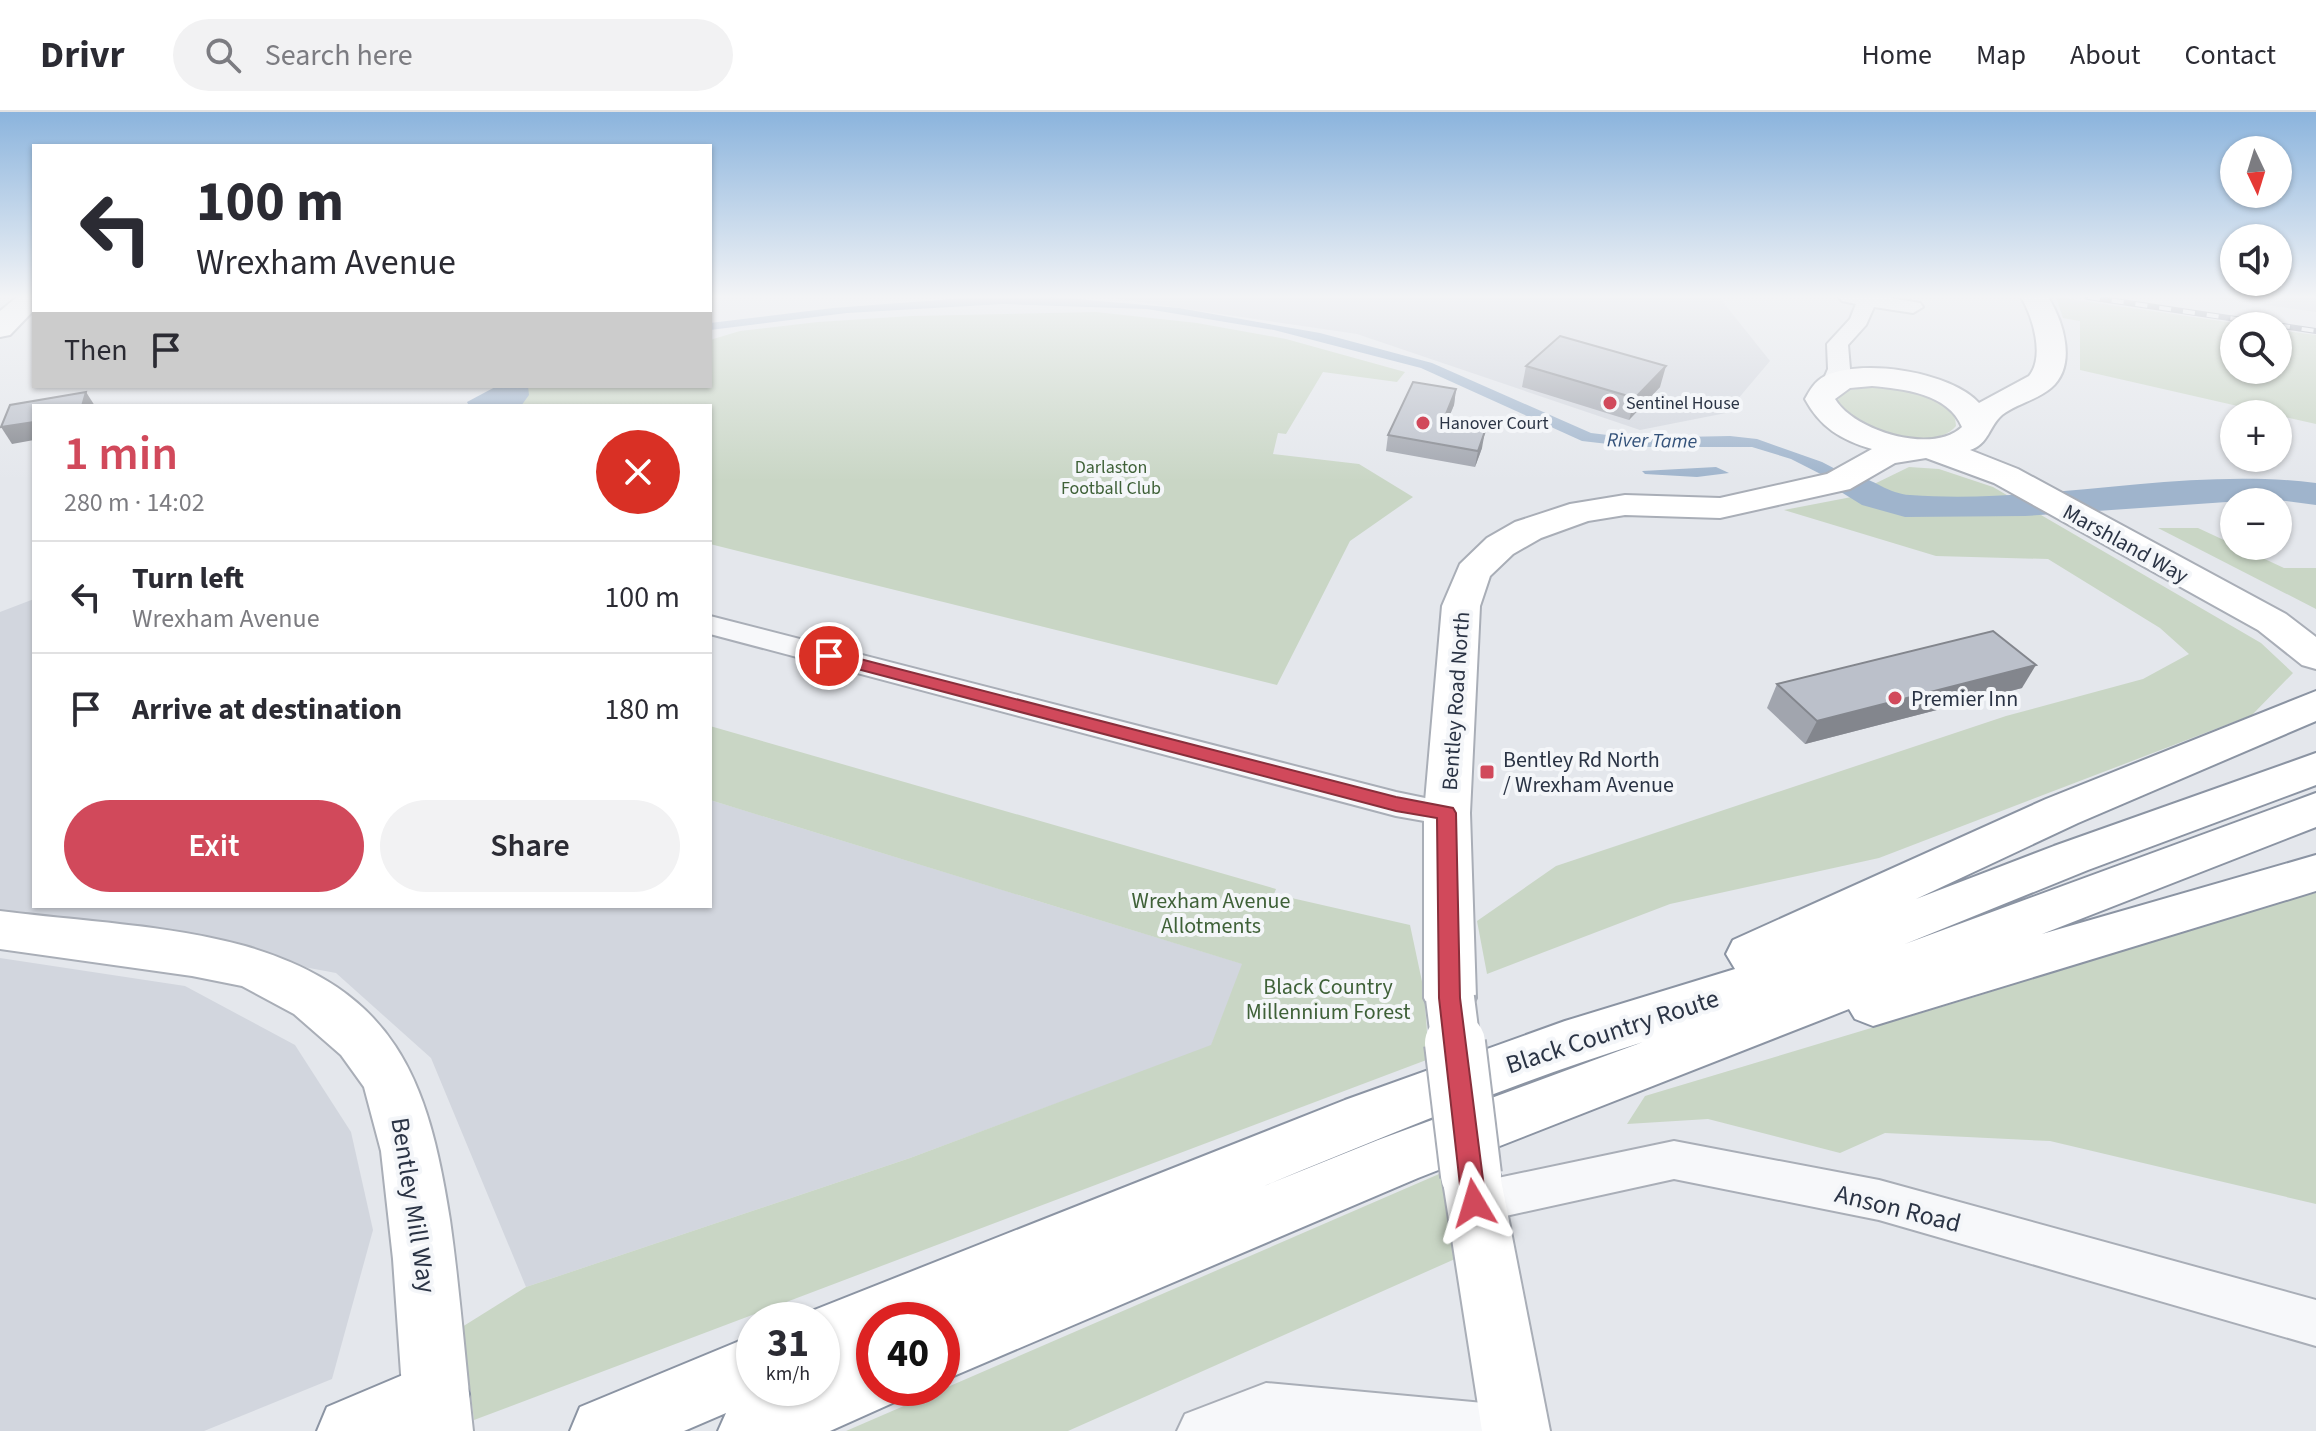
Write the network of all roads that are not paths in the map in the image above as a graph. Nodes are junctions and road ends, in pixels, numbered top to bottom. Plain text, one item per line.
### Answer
1 (1838, 359) edge
2 (1847, 359) edge
3 (2051, 359) edge
4 (1902, 380) junction
5 (1833, 383) junction
6 (2030, 388) junction
7 (1977, 426) junction
8 (1848, 429) junction
9 (1922, 448) junction
10 (1848, 475) junction
11 (2038, 485) junction
12 (2116, 527) junction
13 (2316, 625) edge
14 (712, 626) edge
15 (2316, 656) edge
16 (2316, 705) edge
17 (2316, 768) edge
18 (2316, 809) edge
19 (1447, 813) junction
20 (2316, 873) edge
21 (0, 930) edge
22 (1701, 1041) junction
23 (1565, 1044) junction
24 (1472, 1189) junction
25 (2316, 1323) edge
26 (840, 1332) edge
27 (960, 1342) edge
28 (736, 1376) edge
29 (856, 1386) edge
30 (437, 1412) edge
31 (351, 1431) edge
32 (604, 1431) edge
33 (752, 1431) edge
34 (1202, 1431) edge
35 (1516, 1431) edge

1 - 5 street
2 - 4 street
3 - 6 main road
4 - 5 main road
4 - 6 main road
4 - 7 main road, Marshland Way
5 - 8 main road
6 - 7 main road, Bentley Road North
7 - 9 main road, Bentley Road North
7 - 11 main road, Marshland Way
8 - 9 main road
8 - 10 main road
9 - 10 main road, Bentley Road North
9 - 11 main road, Marshland Way
10 - 19 main road, Bentley Road North
11 - 12 main road, Marshland Way
12 - 13 main road, Marshland Way
12 - 15 main road, Marshland Way
14 - 19 street
16 - 23 main road
17 - 23 main road, Black Country Route
18 - 22 main road, Black Country Route
19 - 24 main road, Bentley Road North, bridge
20 - 22 main road
21 - 30 main road, Bentley Mill Way
22 - 27 main road, Black Country Route
23 - 26 main road, Black Country Route
24 - 25 street, Anson Road
24 - 35 main road, Bentley Road North
28 - 32 main road
29 - 33 main road
30 - 31 main road
34 - 35 street

